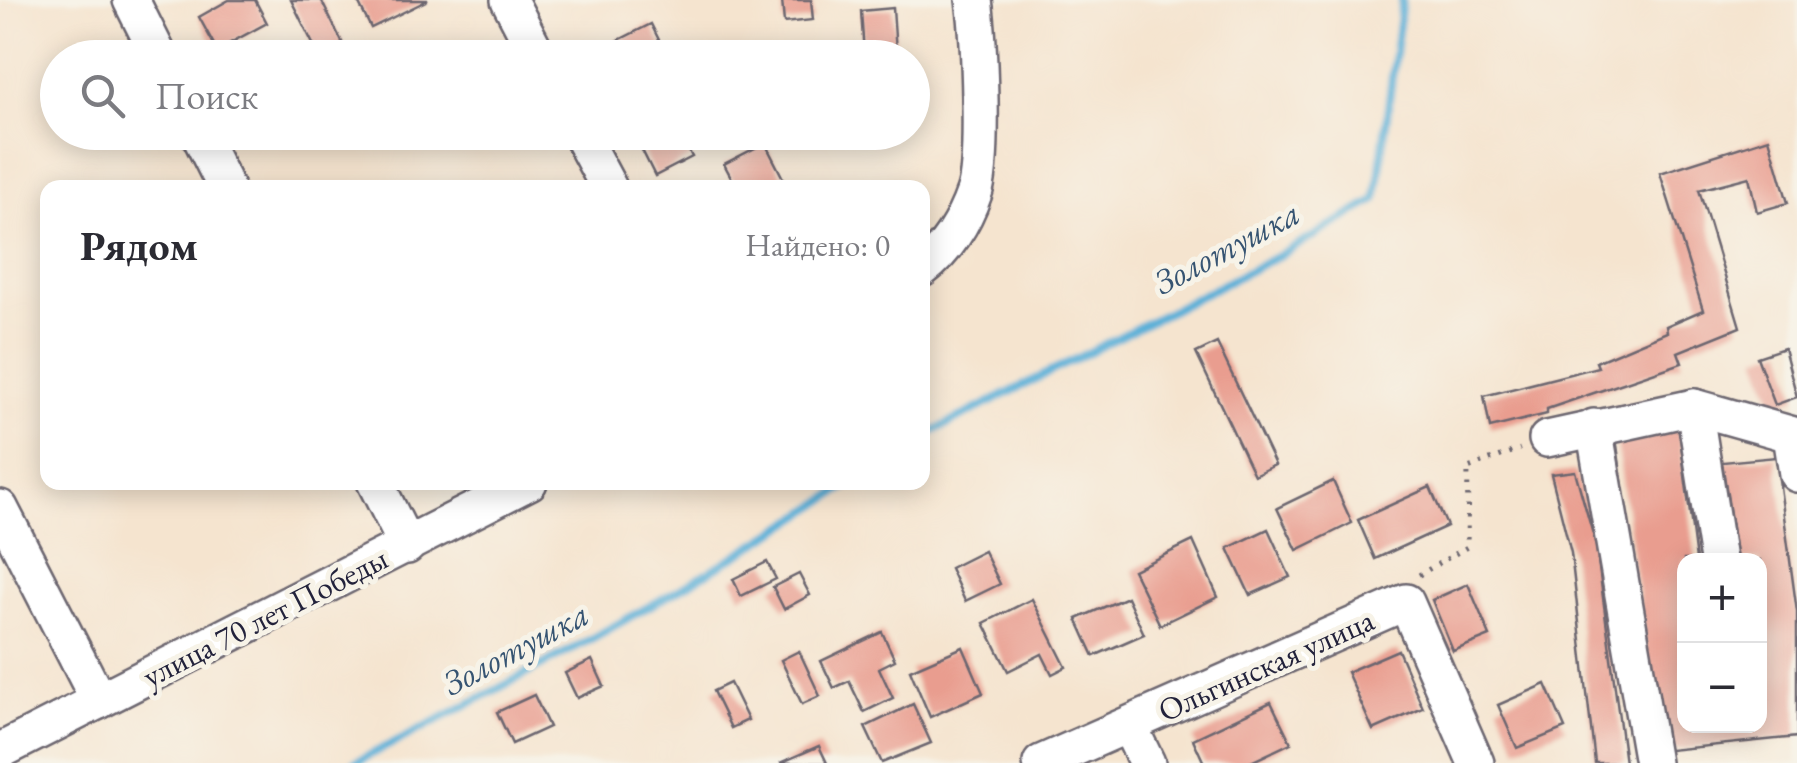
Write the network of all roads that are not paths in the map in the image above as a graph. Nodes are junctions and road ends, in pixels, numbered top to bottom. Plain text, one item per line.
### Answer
1 (132, 0) edge
2 (509, 0) edge
3 (974, 0) edge
4 (151, 40) edge
5 (530, 40) edge
6 (207, 150) edge
7 (588, 150) edge
8 (222, 180) edge
9 (604, 180) edge
10 (930, 262) edge
11 (1694, 407) junction
12 (1594, 426) junction
13 (1794, 436) edge
14 (1547, 439) road end
15 (1797, 474) edge
16 (379, 490) edge
17 (514, 490) edge
18 (0, 508) edge
19 (407, 546) junction
20 (1717, 553) edge
21 (99, 701) junction
22 (1129, 726) junction
23 (0, 751) edge
24 (1041, 763) edge
25 (1147, 763) edge
26 (1476, 763) edge
27 (1652, 763) edge

1 - 4 street
2 - 5 street
3 - 10 street
6 - 8 street
7 - 9 street
11 - 12 street
11 - 13 street
11 - 20 street
12 - 14 street
12 - 27 street
13 - 15 street
16 - 19 street
17 - 19 street, улица 70 лет Победы
18 - 21 street
19 - 21 street, улица 70 лет Победы
21 - 23 street, улица 70 лет Победы
22 - 24 street, Ольгинская улица
22 - 25 street, Ольгинская улица
22 - 26 street, Ольгинская улица

